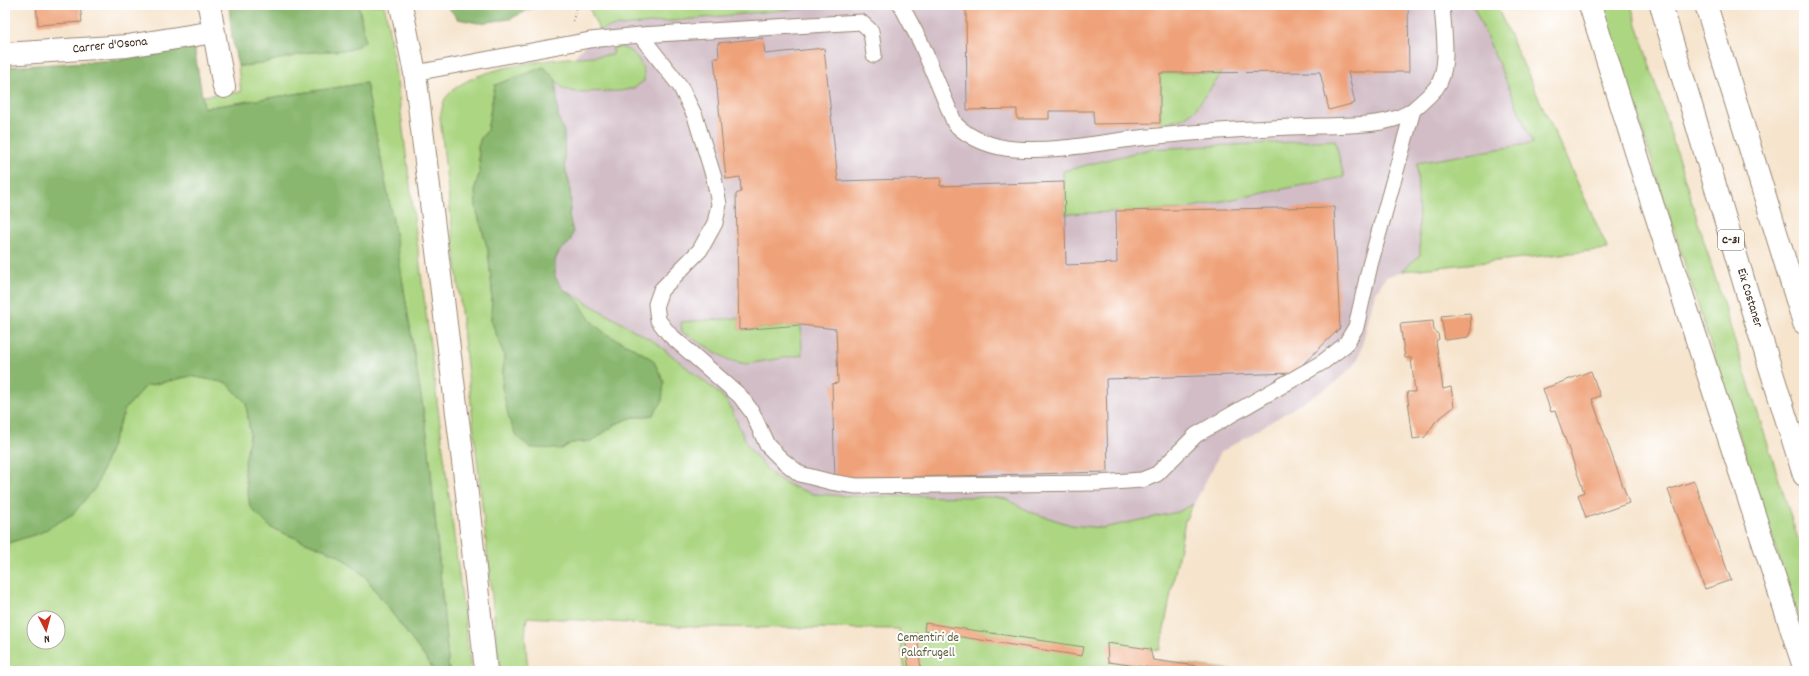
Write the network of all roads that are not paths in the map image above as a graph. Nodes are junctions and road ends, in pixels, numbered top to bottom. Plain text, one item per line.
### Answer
1 (209, 5) edge
2 (401, 5) edge
3 (901, 5) edge
4 (1442, 5) edge
5 (1590, 5) edge
6 (1661, 5) edge
7 (1706, 5) edge
8 (214, 32) junction
9 (640, 35) junction
10 (5, 54) edge
11 (874, 55) dead end
12 (415, 73) junction
13 (224, 87) dead end
14 (1413, 110) junction
15 (1804, 323) edge
16 (1804, 475) edge
17 (1804, 667) edge
18 (486, 671) edge

1 - 8 main road
2 - 12 main road
3 - 14 lane
4 - 14 lane
5 - 17 main road
6 - 16 main road, Eix Costaner / C-31
7 - 15 main road
8 - 10 main road, Carrer d'Osona
8 - 13 main road
9 - 11 lane
9 - 12 lane
9 - 14 lane
12 - 18 main road

